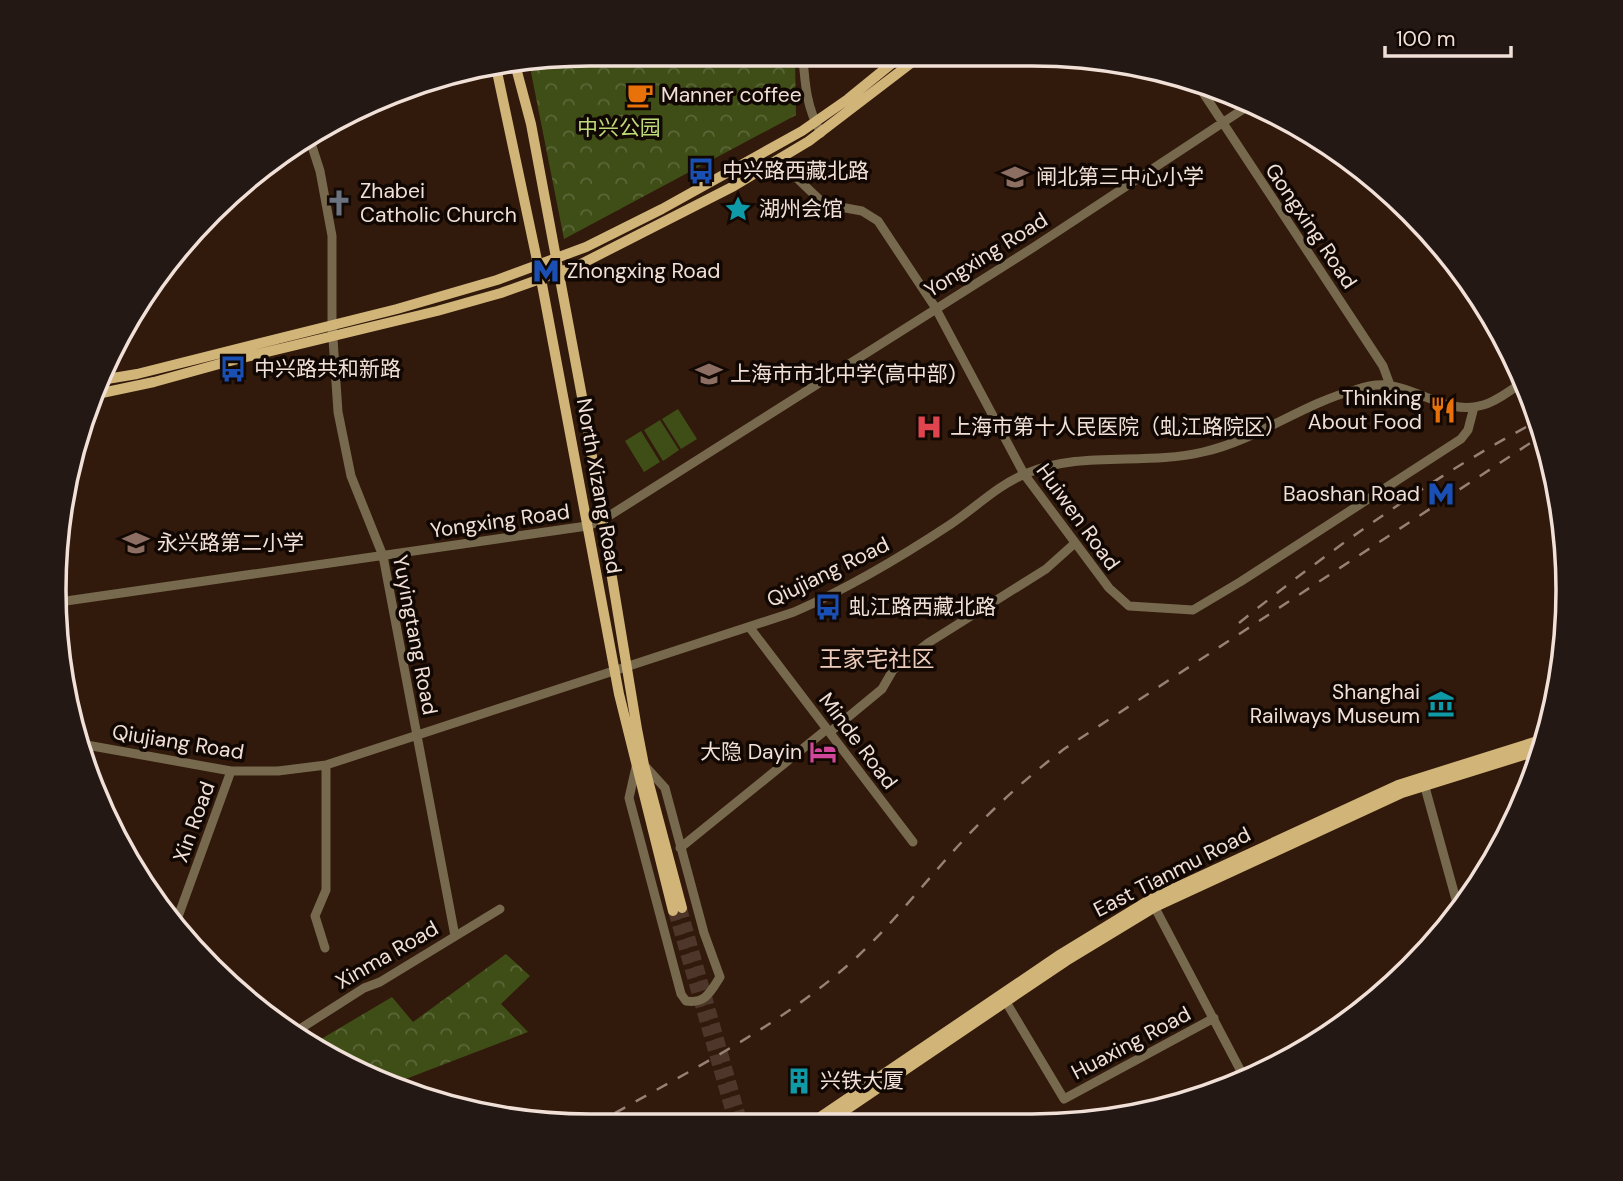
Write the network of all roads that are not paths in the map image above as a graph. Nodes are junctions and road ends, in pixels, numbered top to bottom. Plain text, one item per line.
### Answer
1 (804, 66) edge
2 (888, 66) edge
3 (907, 66) edge
4 (517, 72) edge
5 (498, 75) edge
6 (1205, 95) edge
7 (1242, 110) edge
8 (815, 122) junction
9 (1222, 123) junction
10 (821, 133) junction
11 (312, 147) edge
12 (778, 160) junction
13 (556, 258) junction
14 (538, 265) junction
15 (559, 273) junction
16 (541, 279) junction
17 (935, 307) junction
18 (332, 324) junction
19 (333, 337) junction
20 (112, 378) edge
21 (1390, 385) junction
22 (1516, 387) edge
23 (105, 392) edge
24 (1474, 407) junction
25 (1024, 474) junction
26 (601, 521) junction
27 (587, 526) junction
28 (1075, 543) junction
29 (383, 555) junction
30 (67, 601) edge
31 (750, 628) junction
32 (627, 667) junction
33 (614, 671) junction
34 (828, 730) junction
35 (417, 736) junction
36 (1534, 743) edge
37 (90, 746) edge
38 (1531, 752) edge
39 (326, 765) junction
40 (640, 766) junction
41 (231, 771) junction
42 (1423, 781) junction
43 (912, 842) dead end
44 (680, 848) junction
45 (1456, 899) edge
46 (1153, 903) junction
47 (500, 909) dead end
48 (678, 910) tunnel mouth
49 (179, 914) edge
50 (455, 936) junction
51 (325, 948) dead end
52 (1006, 1002) junction
53 (1214, 1018) junction
54 (302, 1028) edge
55 (1241, 1071) edge
56 (825, 1114) edge
57 (840, 1114) edge

1 - 8 street
2 - 8 main road
3 - 10 main road
4 - 13 main road, North Xizang Road
5 - 14 main road, North Xizang Road
6 - 9 street, Gongxing Road
7 - 9 street, Yongxing Road
8 - 10 street
8 - 13 main road
9 - 17 street, Yongxing Road
9 - 21 street, Gongxing Road
10 - 12 main road
11 - 18 street, Yuyingtang Road
12 - 15 main road
12 - 17 street, Huiwen Road
13 - 14 main road
13 - 15 main road, North Xizang Road
14 - 16 main road, North Xizang Road
14 - 18 main road
15 - 16 main road
15 - 26 main road, North Xizang Road
16 - 19 main road
16 - 27 main road, North Xizang Road
17 - 25 street, Huiwen Road
17 - 26 street, Yongxing Road
18 - 19 street, Yuyingtang Road
18 - 20 main road
19 - 23 main road
19 - 29 street, Yuyingtang Road
21 - 24 street, Qiujiang Road
21 - 25 street, Qiujiang Road
22 - 24 street
24 - 28 street, Huiwen Road
25 - 28 street, Huiwen Road
25 - 31 street, Qiujiang Road
26 - 27 street, Yongxing Road
26 - 32 main road, North Xizang Road
27 - 29 street, Yongxing Road
27 - 33 main road, North Xizang Road
28 - 34 street
29 - 30 street, Yongxing Road
29 - 35 street, Yuyingtang Road
31 - 32 street, Qiujiang Road
31 - 34 street, Minde Road
32 - 33 street, Qiujiang Road
32 - 40 main road, North Xizang Road
33 - 35 street, Qiujiang Road
33 - 40 main road, North Xizang Road
34 - 43 street, Minde Road
34 - 44 street
35 - 39 street, Qiujiang Road
35 - 50 street, Yuyingtang Road
36 - 42 main road, East Tianmu Road
37 - 41 street, Qiujiang Road
38 - 42 main road, East Tianmu Road
39 - 41 street, Qiujiang Road
39 - 51 street
40 - 44 street
40 - 44 street
40 - 48 main road, North Xizang Road
41 - 49 street, Xin Road
42 - 45 street
42 - 46 main road, East Tianmu Road
46 - 52 main road, East Tianmu Road
46 - 53 street
46 - 56 main road, East Tianmu Road
47 - 50 street, Xinma Road
50 - 54 street, Xinma Road
52 - 53 street, Huaxing Road
52 - 57 main road, East Tianmu Road
53 - 55 street

